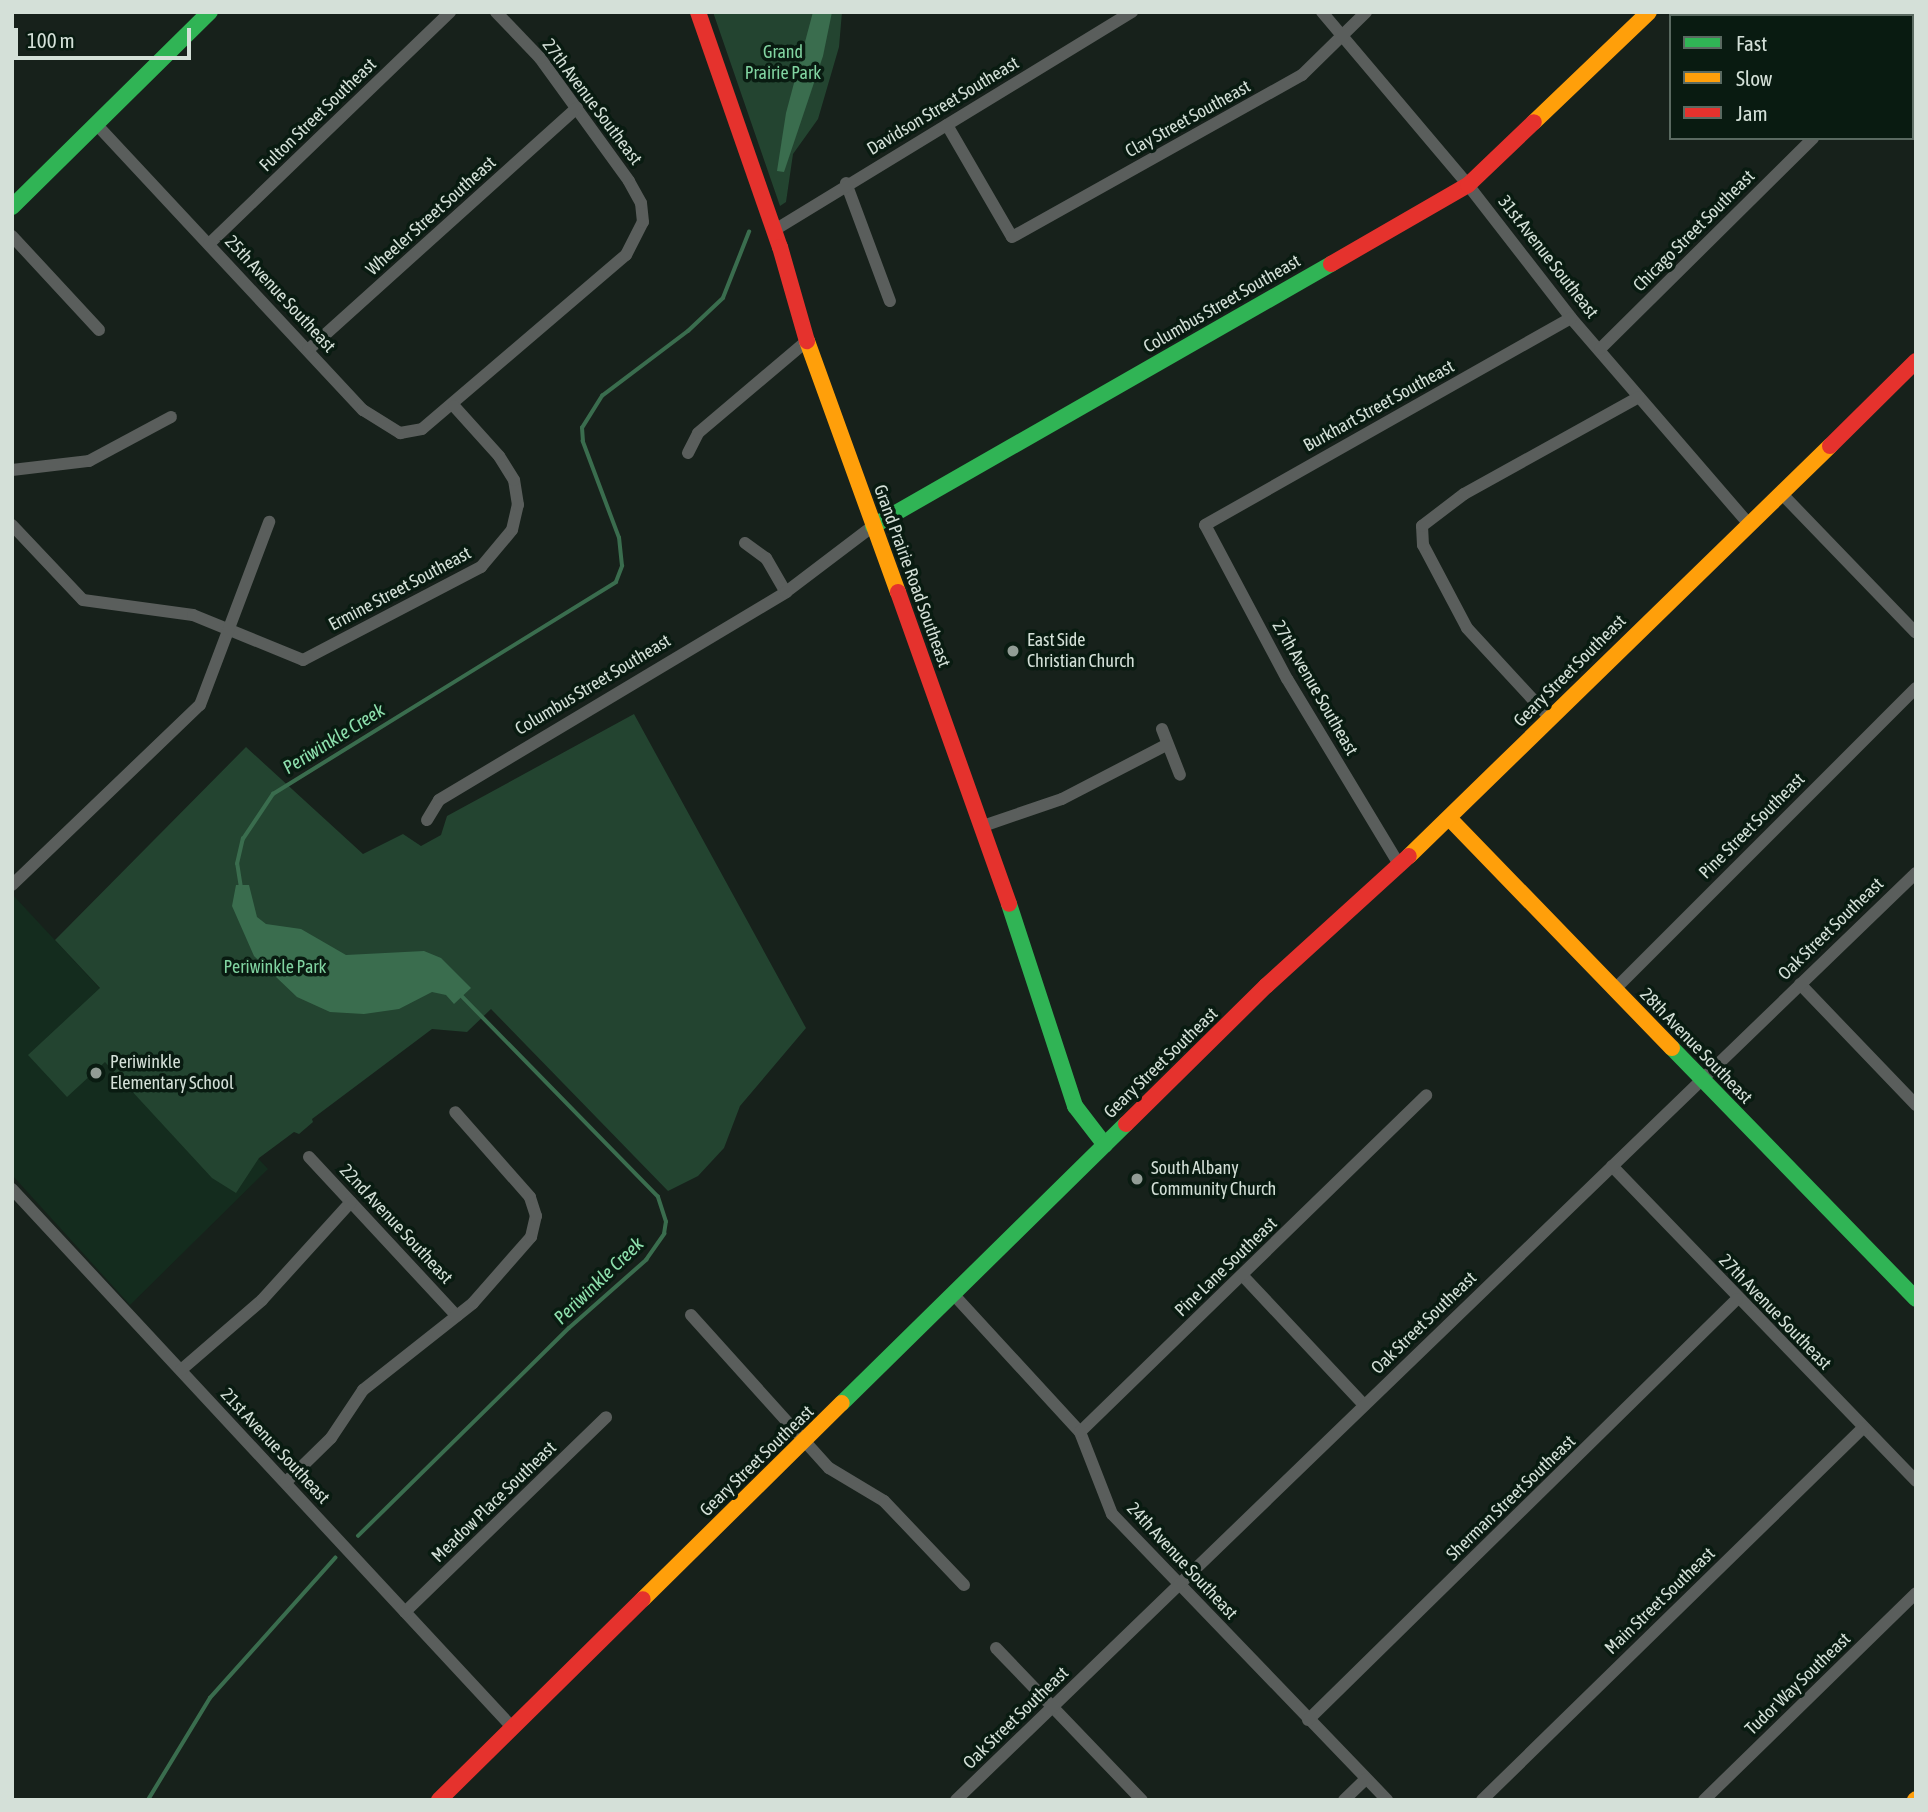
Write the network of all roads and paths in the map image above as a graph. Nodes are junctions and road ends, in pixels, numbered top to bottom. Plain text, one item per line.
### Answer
1 (210, 12) edge
2 (450, 12) edge
3 (496, 12) edge
4 (698, 12) edge
5 (1132, 12) edge
6 (1322, 12) edge
7 (1366, 12) edge
8 (1649, 12) edge
9 (1341, 36) junction
10 (578, 108) junction
11 (97, 125) junction
12 (947, 125) junction
13 (1812, 140) edge
14 (846, 183) junction
15 (1468, 185) junction
16 (12, 207) edge
17 (773, 231) junction
18 (12, 236) edge
19 (209, 244) junction
20 (890, 301) dead end
21 (1572, 318) junction
22 (99, 330) dead end
23 (807, 341) junction
24 (1600, 349) junction
25 (309, 350) junction
26 (1916, 361) edge
27 (1639, 397) junction
28 (454, 406) junction
29 (171, 416) dead end
30 (688, 453) dead end
31 (12, 470) edge
32 (1781, 493) junction
33 (269, 522) dead end
34 (1748, 523) junction
35 (1205, 524) joint
36 (12, 525) edge
37 (873, 526) junction
38 (745, 542) dead end
39 (786, 592) junction
40 (226, 628) junction
41 (1916, 633) edge
42 (1916, 688) edge
43 (1550, 718) junction
44 (1162, 729) dead end
45 (1166, 745) junction
46 (1180, 775) dead end
47 (1450, 819) junction
48 (427, 820) dead end
49 (983, 826) junction
50 (1400, 866) junction
51 (1916, 873) edge
52 (12, 885) edge
53 (1800, 984) junction
54 (1614, 990) junction
55 (1702, 1079) junction
56 (1426, 1096) dead end
57 (1916, 1105) edge
58 (454, 1112) dead end
59 (1105, 1145) junction
60 (309, 1157) dead end
61 (1612, 1166) junction
62 (12, 1189) edge
63 (351, 1202) junction
64 (1243, 1276) junction
65 (954, 1295) junction
66 (1737, 1299) junction
67 (1916, 1299) edge
68 (691, 1315) dead end
69 (457, 1316) junction
70 (181, 1370) junction
71 (1364, 1405) junction
72 (606, 1417) dead end
73 (1863, 1428) junction
74 (1080, 1432) junction
75 (805, 1441) junction
76 (1916, 1481) edge
77 (286, 1482) junction
78 (964, 1585) dead end
79 (1179, 1585) junction
80 (1916, 1593) edge
81 (405, 1612) junction
82 (996, 1648) dead end
83 (1052, 1707) junction
84 (1308, 1720) junction
85 (512, 1727) junction
86 (1366, 1779) junction
87 (439, 1800) edge
88 (956, 1800) edge
89 (1142, 1800) edge
90 (1344, 1800) edge
91 (1387, 1800) edge
92 (1482, 1800) edge
93 (1704, 1800) edge

1 - 11 main road
2 - 19 street, Fulton Street Southeast
3 - 10 street, 27th Avenue Southeast
4 - 17 main road, Grand Prairie Road Southeast
5 - 12 street, Davidson Street Southeast
6 - 9 street, 31st Avenue Southeast
7 - 9 street, Clay Street Southeast
8 - 15 main road, Columbus Street Southeast
9 - 12 street, Clay Street Southeast
9 - 15 street, 31st Avenue Southeast
10 - 25 street, Wheeler Street Southeast
10 - 28 street, 27th Avenue Southeast
11 - 16 main road
11 - 19 street, 25th Avenue Southeast
12 - 14 street, Davidson Street Southeast
13 - 24 street, Chicago Street Southeast
14 - 17 street, Davidson Street Southeast
14 - 20 street
15 - 21 street, 31st Avenue Southeast
15 - 37 main road, Columbus Street Southeast
17 - 23 main road, Grand Prairie Road Southeast
18 - 22 street
19 - 25 street, 25th Avenue Southeast
21 - 24 street, 31st Avenue Southeast
21 - 35 street, Burkhart Street Southeast
23 - 30 street
23 - 37 main road, Grand Prairie Road Southeast
24 - 27 street, 31st Avenue Southeast
25 - 28 street, 25th Avenue Southeast
26 - 32 main road, Geary Street Southeast
27 - 34 street, 31st Avenue Southeast
27 - 43 street
28 - 40 street, Ermine Street Southeast
29 - 31 street
32 - 34 main road, Geary Street Southeast
32 - 41 street
33 - 40 street
34 - 43 main road, Geary Street Southeast
35 - 50 street, 27th Avenue Southeast
36 - 40 street
37 - 39 street, Columbus Street Southeast
37 - 49 main road, Grand Prairie Road Southeast
38 - 39 street
39 - 48 street, Columbus Street Southeast
40 - 52 street
42 - 54 street, Pine Street Southeast
43 - 47 main road, Geary Street Southeast
44 - 45 street
45 - 46 street
45 - 49 street
47 - 50 main road, Geary Street Southeast
47 - 54 main road, 28th Avenue Southeast
49 - 59 main road, Grand Prairie Road Southeast
50 - 59 main road, Geary Street Southeast
51 - 53 street, Oak Street Southeast
53 - 55 street, Oak Street Southeast
53 - 57 street
54 - 55 main road, 28th Avenue Southeast
55 - 61 street, Oak Street Southeast
55 - 67 main road, 28th Avenue Southeast
56 - 64 street, Pine Lane Southeast
58 - 69 street
59 - 65 main road, Geary Street Southeast
60 - 63 street, 22nd Avenue Southeast
61 - 66 street, 27th Avenue Southeast
61 - 71 street, Oak Street Southeast
62 - 70 street, 21st Avenue Southeast
63 - 69 street, 22nd Avenue Southeast
63 - 70 street
64 - 71 street
64 - 74 street, Pine Lane Southeast
65 - 74 street, 24th Avenue Southeast
65 - 75 main road, Geary Street Southeast
66 - 73 street, 27th Avenue Southeast
66 - 84 street, Sherman Street Southeast
68 - 75 street
69 - 77 street
70 - 77 street, 21st Avenue Southeast
71 - 79 street, Oak Street Southeast
72 - 81 street, Meadow Place Southeast
73 - 76 street, 27th Avenue Southeast
73 - 92 street, Main Street Southeast
74 - 79 street, 24th Avenue Southeast
75 - 78 street
75 - 85 main road, Geary Street Southeast
77 - 81 street, 21st Avenue Southeast
79 - 83 street, Oak Street Southeast
79 - 84 street, 24th Avenue Southeast
80 - 93 street, Tudor Way Southeast
81 - 85 street, 21st Avenue Southeast
82 - 83 street
83 - 88 street, Oak Street Southeast
83 - 89 street
84 - 86 street, 24th Avenue Southeast
85 - 87 main road, Geary Street Southeast
86 - 90 street
86 - 91 street, 24th Avenue Southeast

